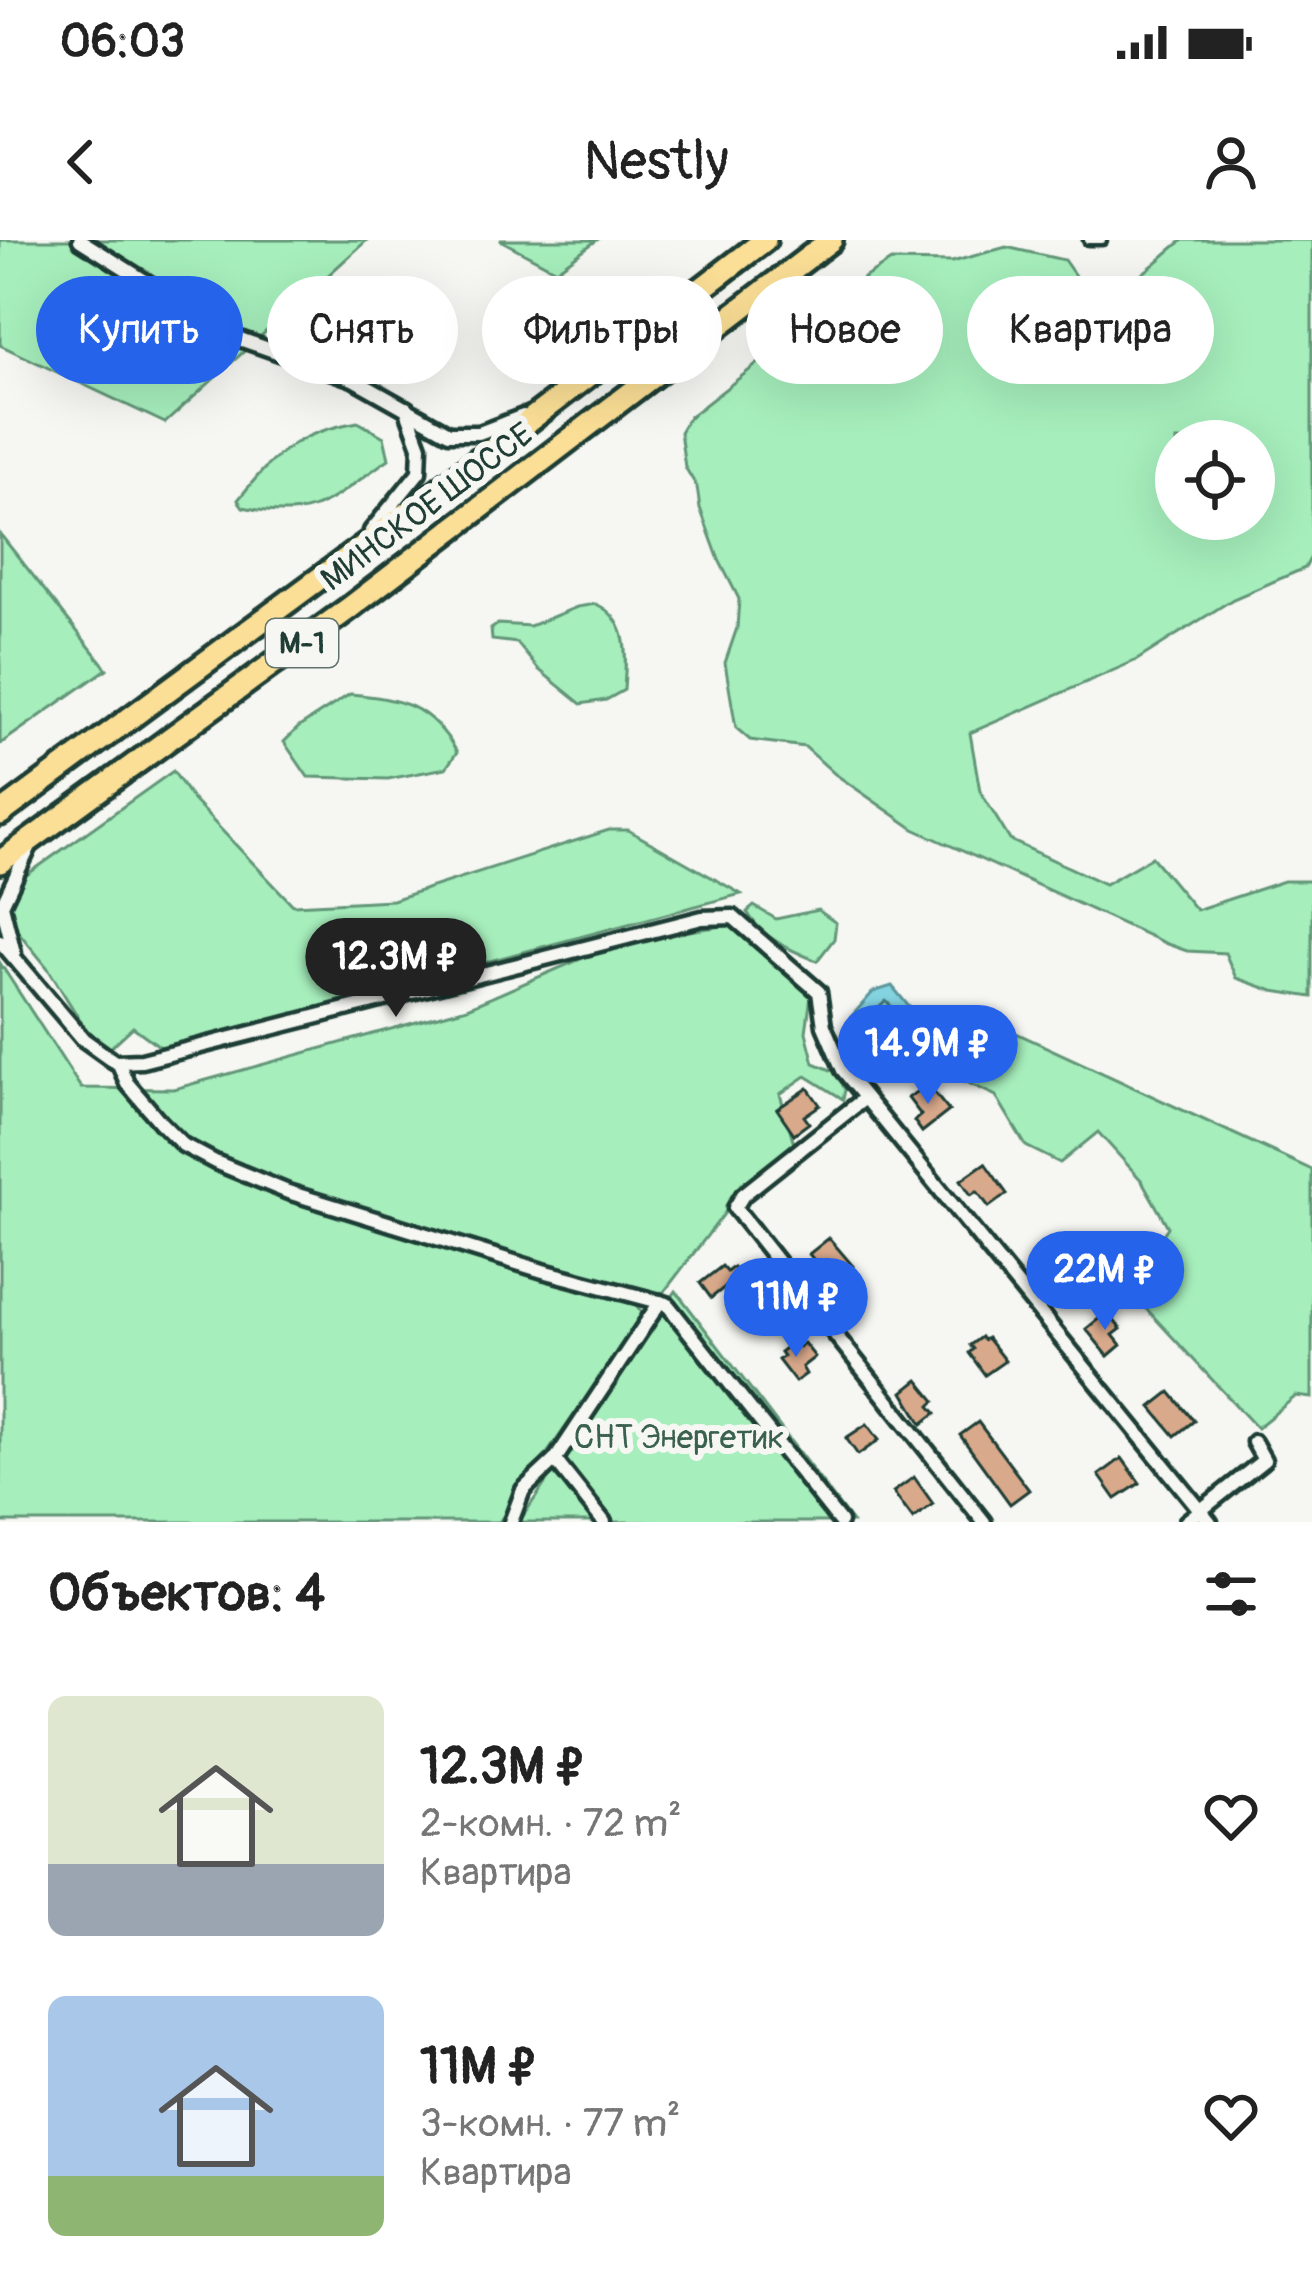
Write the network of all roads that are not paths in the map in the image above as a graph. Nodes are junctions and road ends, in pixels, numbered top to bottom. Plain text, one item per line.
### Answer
1 (80, 240) edge
2 (765, 240) edge
3 (831, 240) edge
4 (1088, 240) edge
5 (1102, 240) edge
6 (558, 398) junction
7 (406, 408) junction
8 (350, 556) junction
9 (0, 814) edge
10 (35, 838) junction
11 (0, 862) edge
12 (0, 941) edge
13 (14, 954) junction
14 (118, 1062) junction
15 (865, 1098) junction
16 (660, 1302) junction
17 (1254, 1442) dead end
18 (555, 1460) junction
19 (1205, 1516) edge
20 (511, 1522) edge
21 (604, 1522) edge
22 (840, 1522) edge
23 (984, 1522) edge
24 (1186, 1522) edge

1 - 7 street
2 - 6 highway, МИНСКОЕ ШОССЕ / М-1
3 - 10 highway, МИНСКОЕ ШОССЕ / М-1
4 - 5 lane
6 - 7 street
6 - 8 highway, МИНСКОЕ ШОССЕ / М-1
7 - 8 street
8 - 9 highway, МИНСКОЕ ШОССЕ / М-1
10 - 11 highway, МИНСКОЕ ШОССЕ / М-1
10 - 13 street
12 - 13 street
13 - 14 street
14 - 15 street
14 - 16 street
15 - 19 street
15 - 23 street
16 - 18 street
16 - 22 street
17 - 19 street
18 - 20 street
18 - 21 street
19 - 24 street

